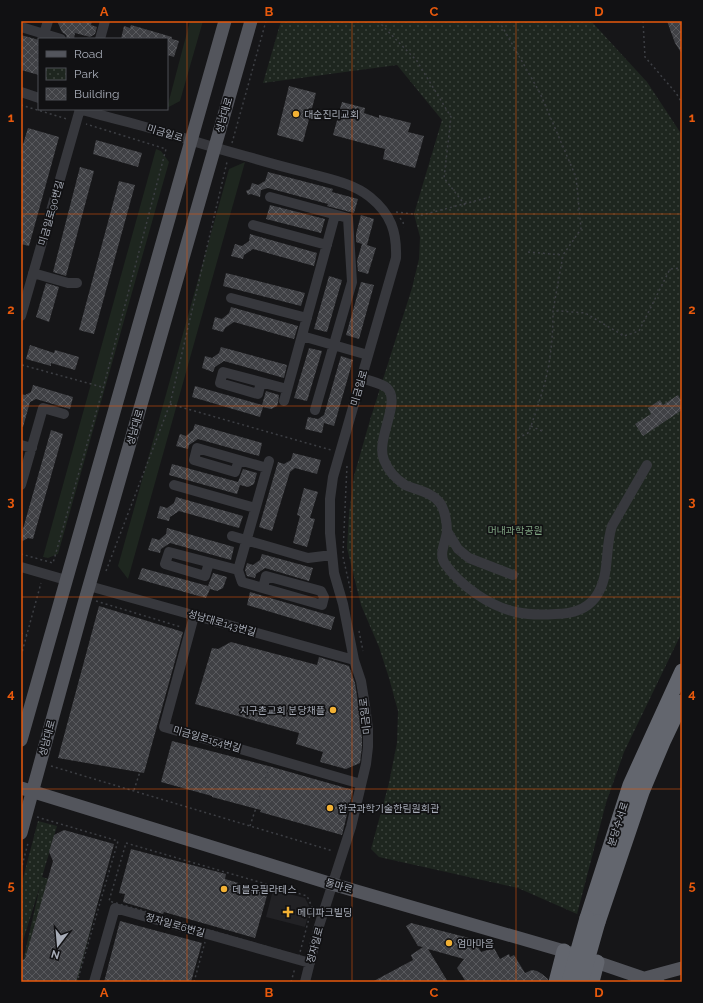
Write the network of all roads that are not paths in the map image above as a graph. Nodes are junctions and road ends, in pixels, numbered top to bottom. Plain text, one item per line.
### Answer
1 (48, 21) edge
2 (105, 21) edge
3 (225, 21) edge
4 (251, 21) edge
5 (21, 27) edge
6 (44, 34) junction
7 (58, 38) edge
8 (100, 38) edge
9 (21, 92) edge
10 (38, 98) edge
11 (80, 110) edge
12 (84, 110) edge
13 (191, 141) junction
14 (214, 148) junction
15 (270, 197) dead end
16 (335, 215) junction
17 (253, 225) dead end
18 (327, 245) junction
19 (28, 278) edge
20 (77, 283) dead end
21 (231, 298) dead end
22 (21, 316) edge
23 (307, 318) junction
24 (302, 336) junction
25 (334, 344) junction
26 (368, 355) junction
27 (362, 378) junction
28 (261, 382) dead end
29 (287, 389) junction
30 (284, 401) dead end
31 (315, 410) dead end
32 (64, 414) dead end
33 (21, 445) edge
34 (32, 448) junction
35 (239, 460) dead end
36 (647, 466) dead end
37 (21, 485) edge
38 (174, 485) dead end
39 (255, 508) junction
40 (447, 531) junction
41 (232, 536) dead end
42 (246, 540) junction
43 (332, 555) junction
44 (209, 563) dead end
45 (21, 567) edge
46 (238, 570) junction
47 (513, 575) dead end
48 (66, 580) junction
49 (94, 587) junction
50 (263, 588) junction
51 (194, 616) junction
52 (354, 660) junction
53 (682, 671) edge
54 (682, 702) edge
55 (682, 718) edge
56 (21, 740) edge
57 (663, 742) junction
58 (361, 784) junction
59 (26, 789) edge
60 (21, 833) edge
61 (332, 884) junction
62 (593, 920) junction
63 (564, 951) junction
64 (597, 962) junction
65 (310, 963) junction
66 (682, 968) edge
67 (647, 980) edge
68 (94, 982) edge
69 (305, 982) edge
70 (556, 982) edge
71 (569, 982) edge
72 (581, 982) edge
73 (592, 982) edge
74 (658, 982) edge

1 - 6 street
2 - 8 street
3 - 13 main road
4 - 14 main road, 성남대로
5 - 6 street
6 - 7 street
9 - 10 street
11 - 19 street, 미금일로90번길
12 - 13 street, 미금일로
13 - 14 street, 미금일로
13 - 48 main road
14 - 26 street, 미금일로
14 - 49 main road, 성남대로
15 - 16 street
16 - 18 street
16 - 25 street
17 - 18 street
18 - 23 street
19 - 20 street
19 - 22 street, 미금일로90번길
21 - 23 street
23 - 24 street
24 - 25 street
24 - 29 street
25 - 26 street
25 - 31 street
26 - 27 street, 미금일로
27 - 40 street
27 - 43 street, 미금일로
28 - 29 street
29 - 30 street
32 - 34 street
33 - 34 street
34 - 37 street
35 - 39 street
36 - 40 street
38 - 39 street
39 - 42 street
40 - 47 street
41 - 42 street
42 - 43 street
42 - 46 street
43 - 52 street, 미금일로
44 - 46 street
45 - 48 street
46 - 50 street
48 - 56 main road
49 - 51 street, 성남대로143번길
49 - 59 main road, 성남대로
50 - 50 street
51 - 52 street, 성남대로143번길
51 - 58 street, 미금일로154번길
52 - 58 street, 미금일로
53 - 62 highway, 분당수서로
54 - 57 highway, 분당수서로
55 - 57 highway
57 - 62 highway, 분당수서로
58 - 61 street, 미금일로
59 - 60 main road, 성남대로
59 - 61 main road, 돌마로
61 - 63 main road, 돌마로
61 - 65 street, 정자일로
62 - 71 highway, 분당수서로, bridge
62 - 72 highway, 분당수서로, bridge
63 - 64 main road, 돌마로
63 - 70 highway
64 - 67 main road, 돌마로
64 - 73 highway
65 - 68 street, 정자일로6번길
65 - 69 street, 정자일로
66 - 67 main road
67 - 74 main road, 돌마로

